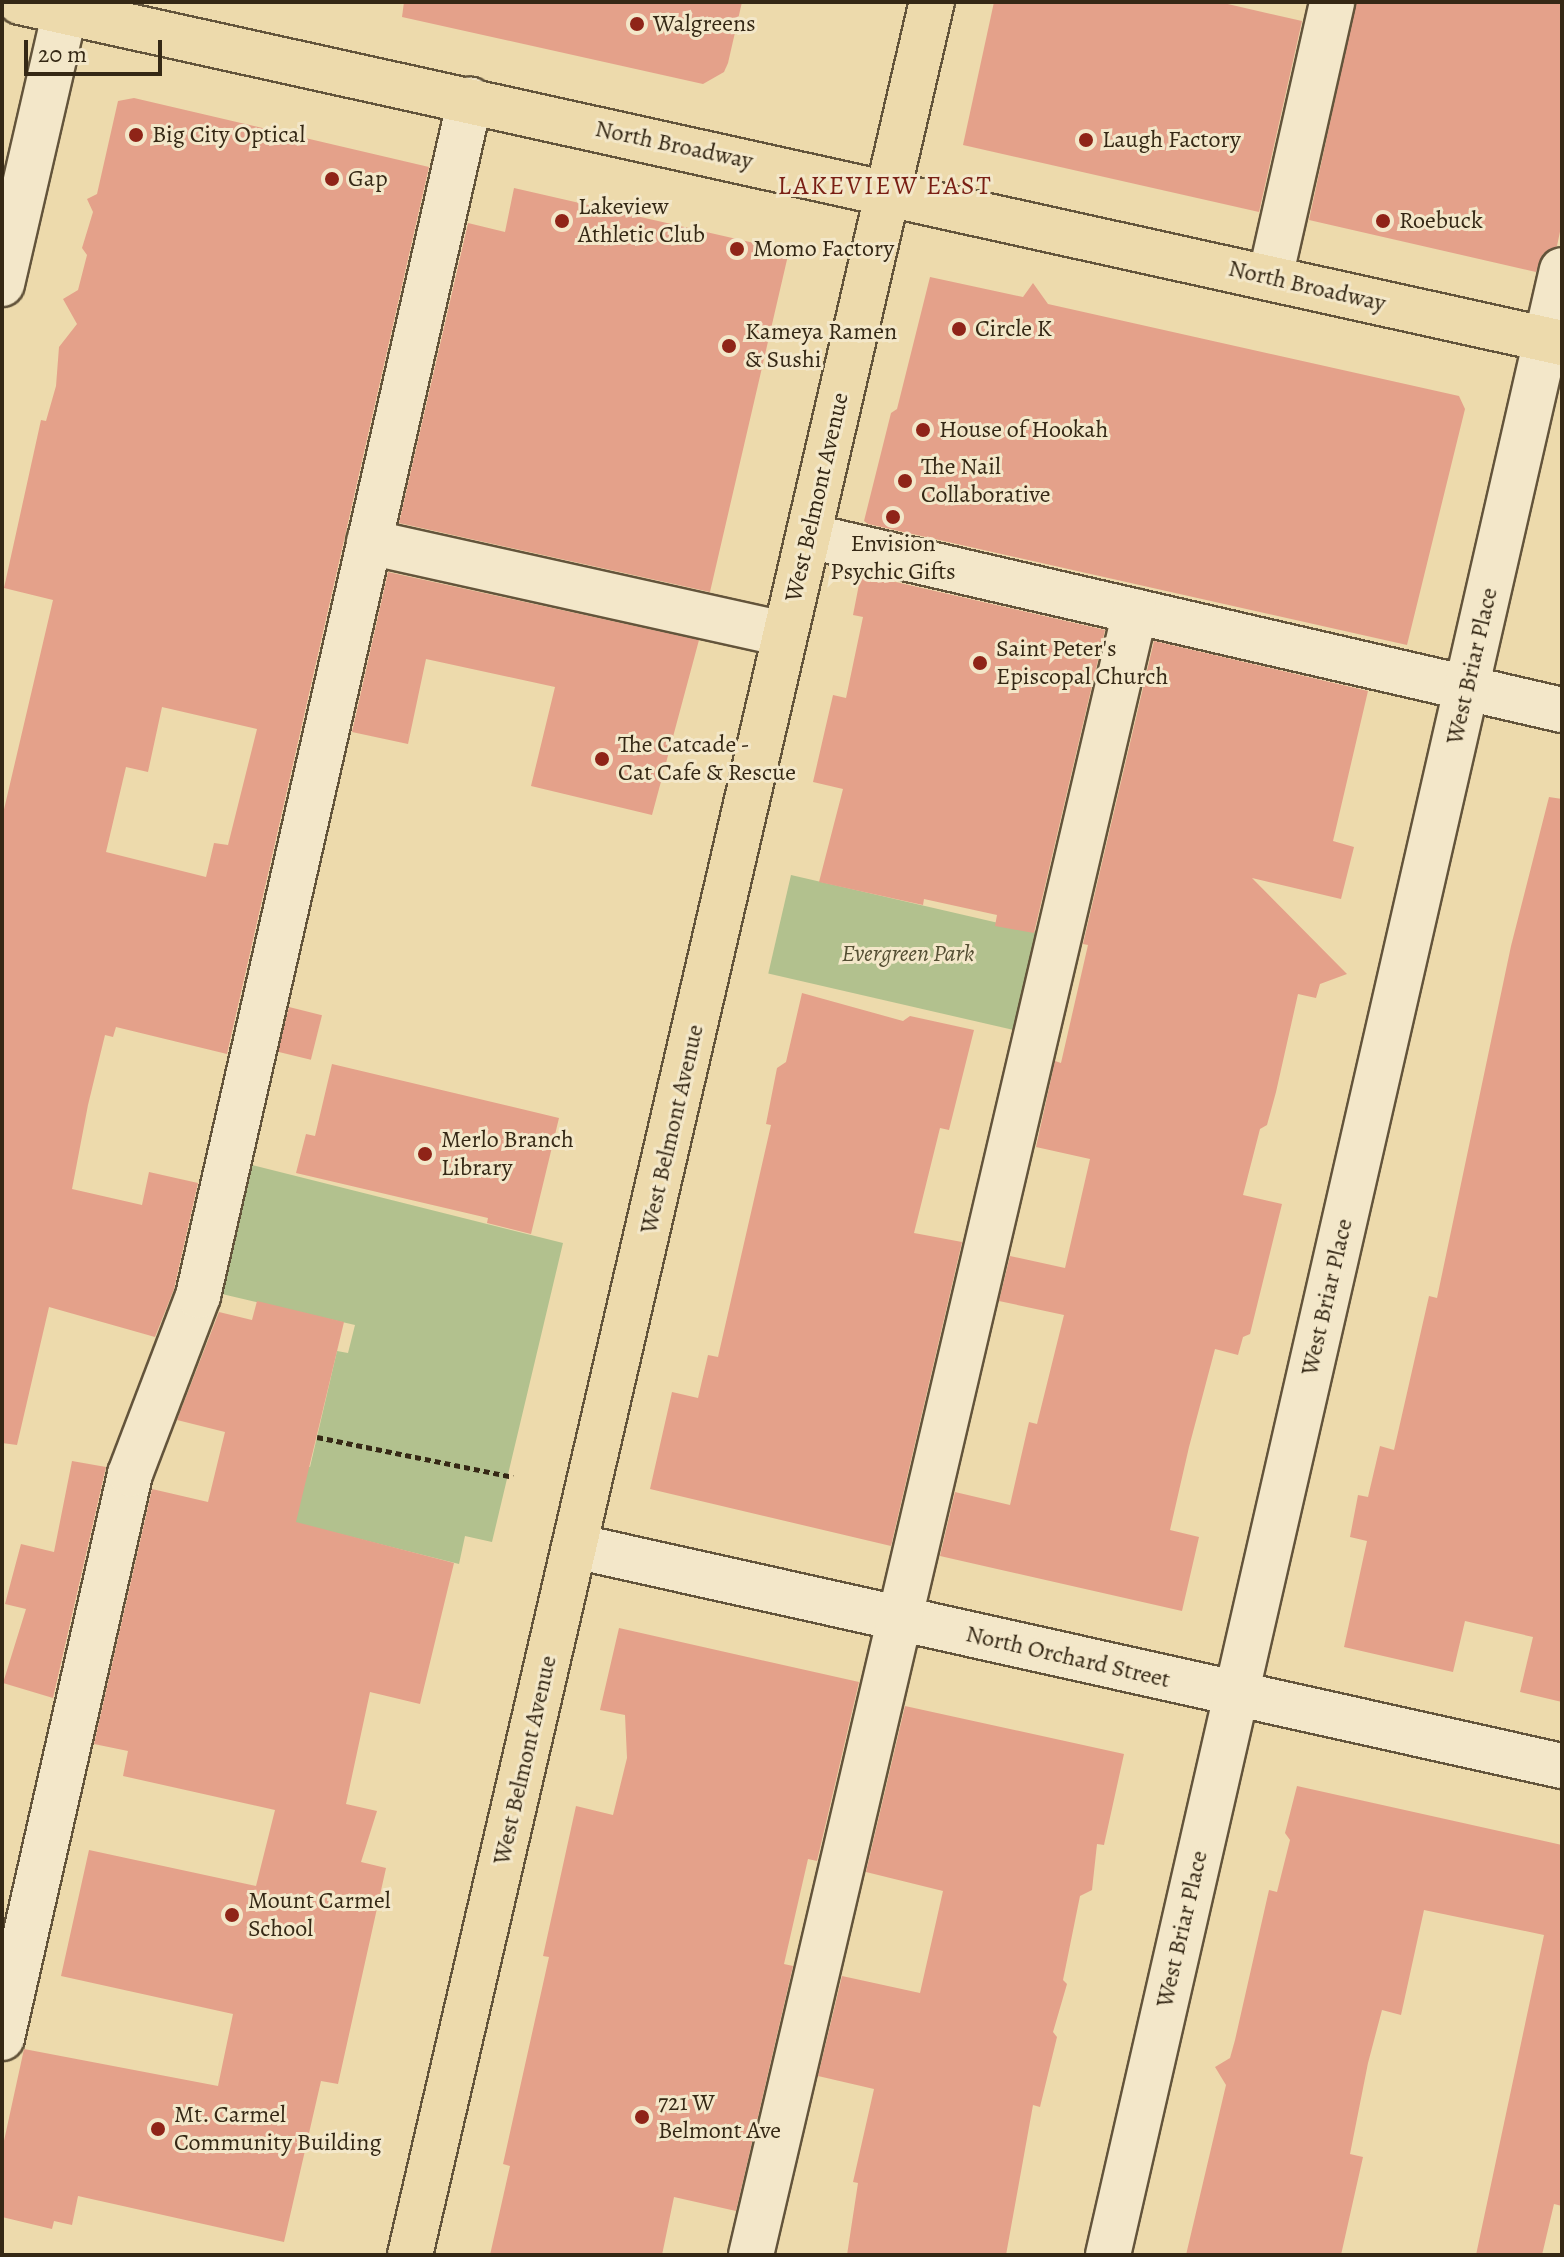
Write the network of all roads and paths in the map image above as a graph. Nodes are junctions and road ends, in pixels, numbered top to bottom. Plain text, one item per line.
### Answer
1 (20, 2) edge
2 (932, 2) edge
3 (1332, 2) edge
4 (66, 7) edge
5 (470, 100) junction
6 (888, 192) junction
7 (1562, 270) edge
8 (1270, 278) junction
9 (2, 284) edge
10 (1554, 341) edge
11 (809, 536) junction
12 (369, 542) junction
13 (1135, 611) junction
14 (785, 634) junction
15 (1467, 688) junction
16 (1562, 710) edge
17 (317, 1437) dead end
18 (513, 1477) dead end
19 (575, 1546) junction
20 (900, 1619) junction
21 (1236, 1694) junction
22 (1562, 1766) edge
23 (2, 2038) edge
24 (410, 2255) edge
25 (751, 2255) edge
26 (1108, 2255) edge

1 - 4 main road, North Broadway
2 - 6 main road, West Belmont Avenue
3 - 8 street
4 - 5 main road, North Broadway
4 - 9 street
5 - 6 main road, North Broadway
5 - 12 street
6 - 8 main road, North Broadway
6 - 11 main road, West Belmont Avenue
7 - 10 street, West Briar Place
8 - 10 main road, North Broadway
10 - 15 street, West Briar Place
11 - 13 street
11 - 14 main road, West Belmont Avenue
12 - 14 street
12 - 23 street
13 - 15 street
13 - 20 street
14 - 19 main road, West Belmont Avenue
15 - 16 street
15 - 21 street, West Briar Place
17 - 18 path
19 - 20 street, North Orchard Street
19 - 24 main road, West Belmont Avenue
20 - 21 street, North Orchard Street
20 - 25 street
21 - 22 street, North Orchard Street
21 - 26 street, West Briar Place

